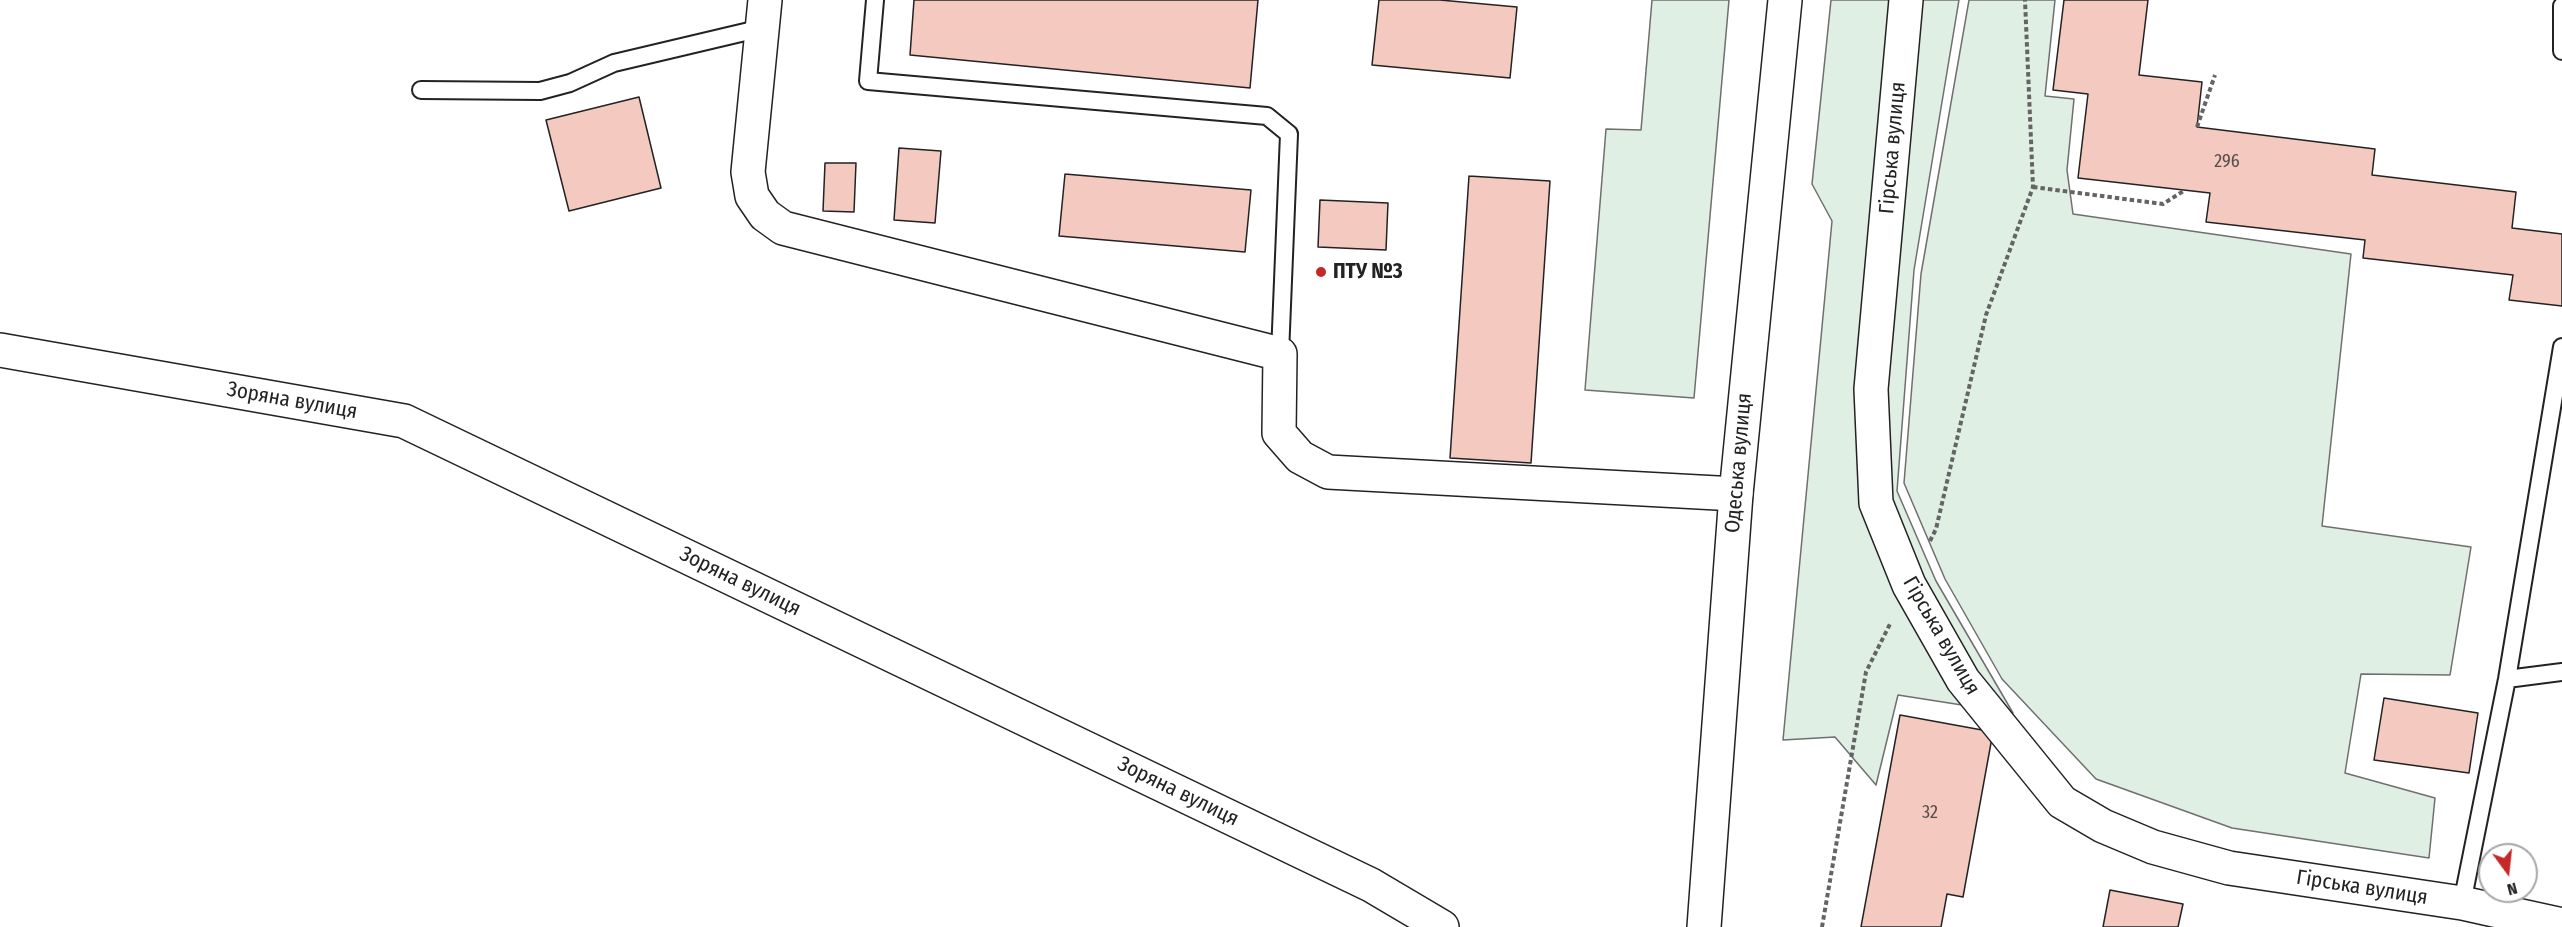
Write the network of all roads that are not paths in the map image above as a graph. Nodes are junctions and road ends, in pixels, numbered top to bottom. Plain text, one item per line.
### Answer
1 (874, 0) edge
2 (1785, 0) edge
3 (1906, 0) edge
4 (2562, 6) edge
5 (764, 14) edge
6 (2562, 51) edge
7 (421, 90) dead end
8 (2562, 347) edge
9 (0, 350) edge
10 (1280, 354) junction
11 (1736, 494) junction
12 (2562, 672) edge
13 (2507, 679) junction
14 (2462, 903) junction
15 (2562, 924) edge
16 (1442, 927) edge
17 (1704, 927) edge

1 - 10 lane
2 - 11 street, Одеська вулиця
3 - 14 street, Гірська вулиця
4 - 6 lane
5 - 7 lane
5 - 10 street
8 - 13 lane
9 - 16 street, Зоряна вулиця
10 - 11 street
11 - 17 street, Одеська вулиця
12 - 13 lane
13 - 14 lane
14 - 15 street, Гірська вулиця

